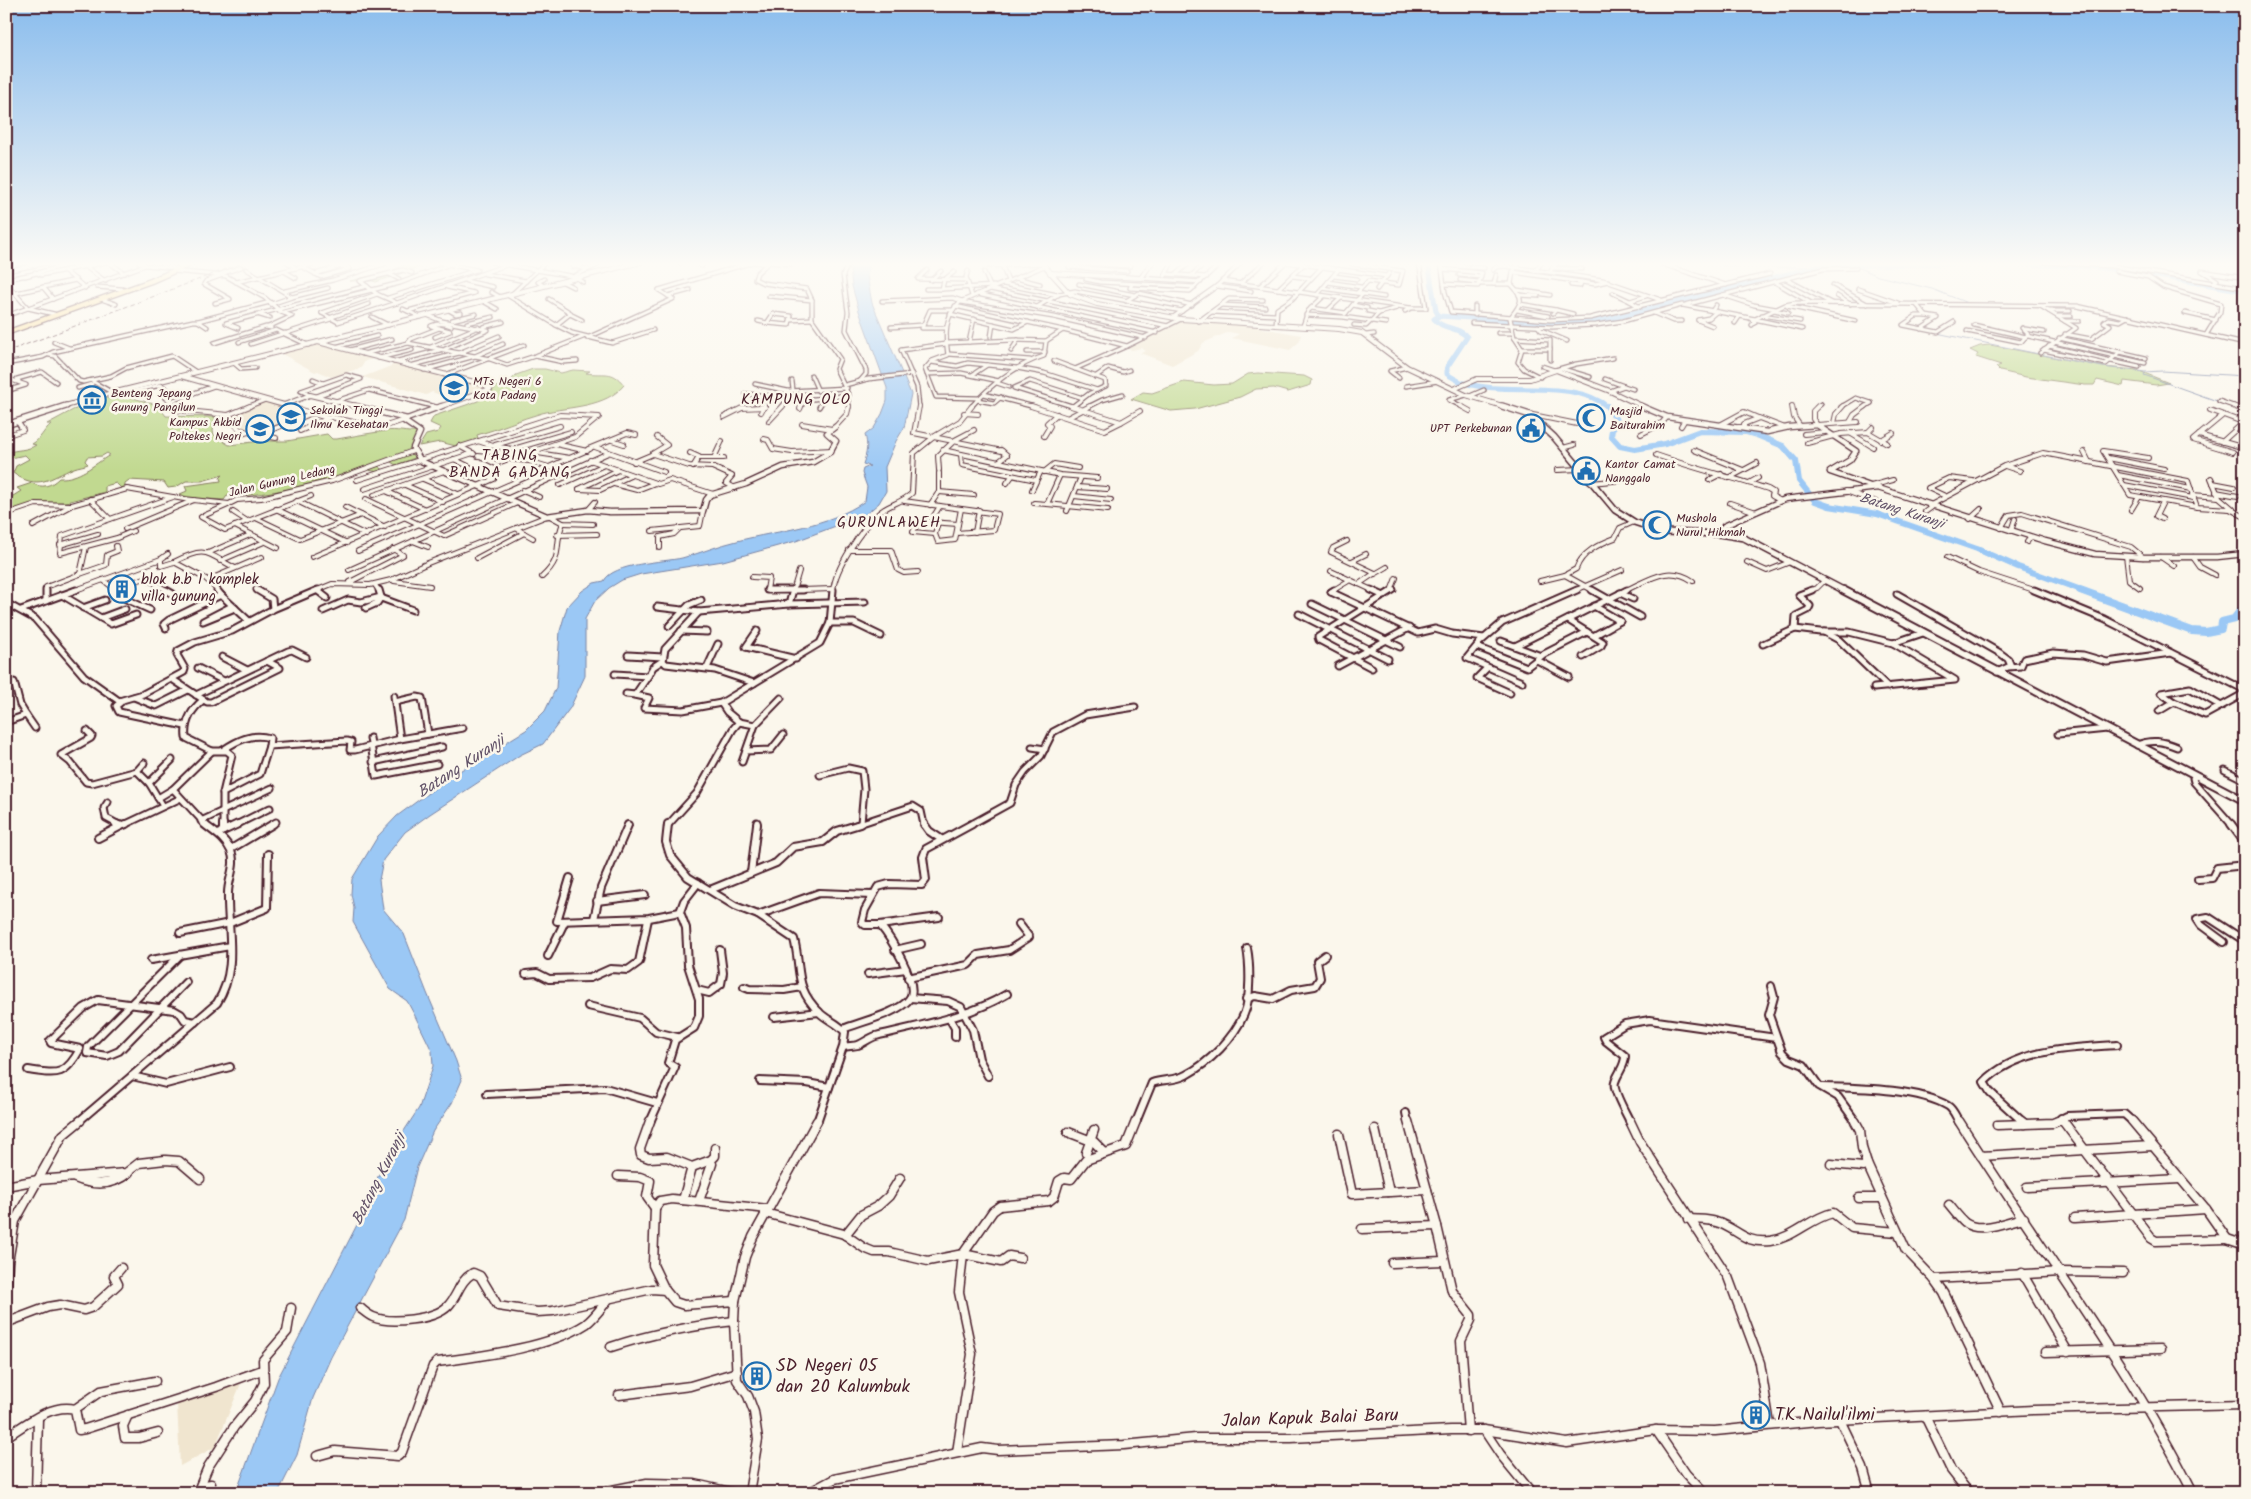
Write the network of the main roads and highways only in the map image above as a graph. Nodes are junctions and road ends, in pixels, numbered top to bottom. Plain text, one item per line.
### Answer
1 (359, 332) edge
2 (1357, 332) edge
3 (6, 425) edge
4 (2245, 801) edge

1 - 3 main road
2 - 4 main road

